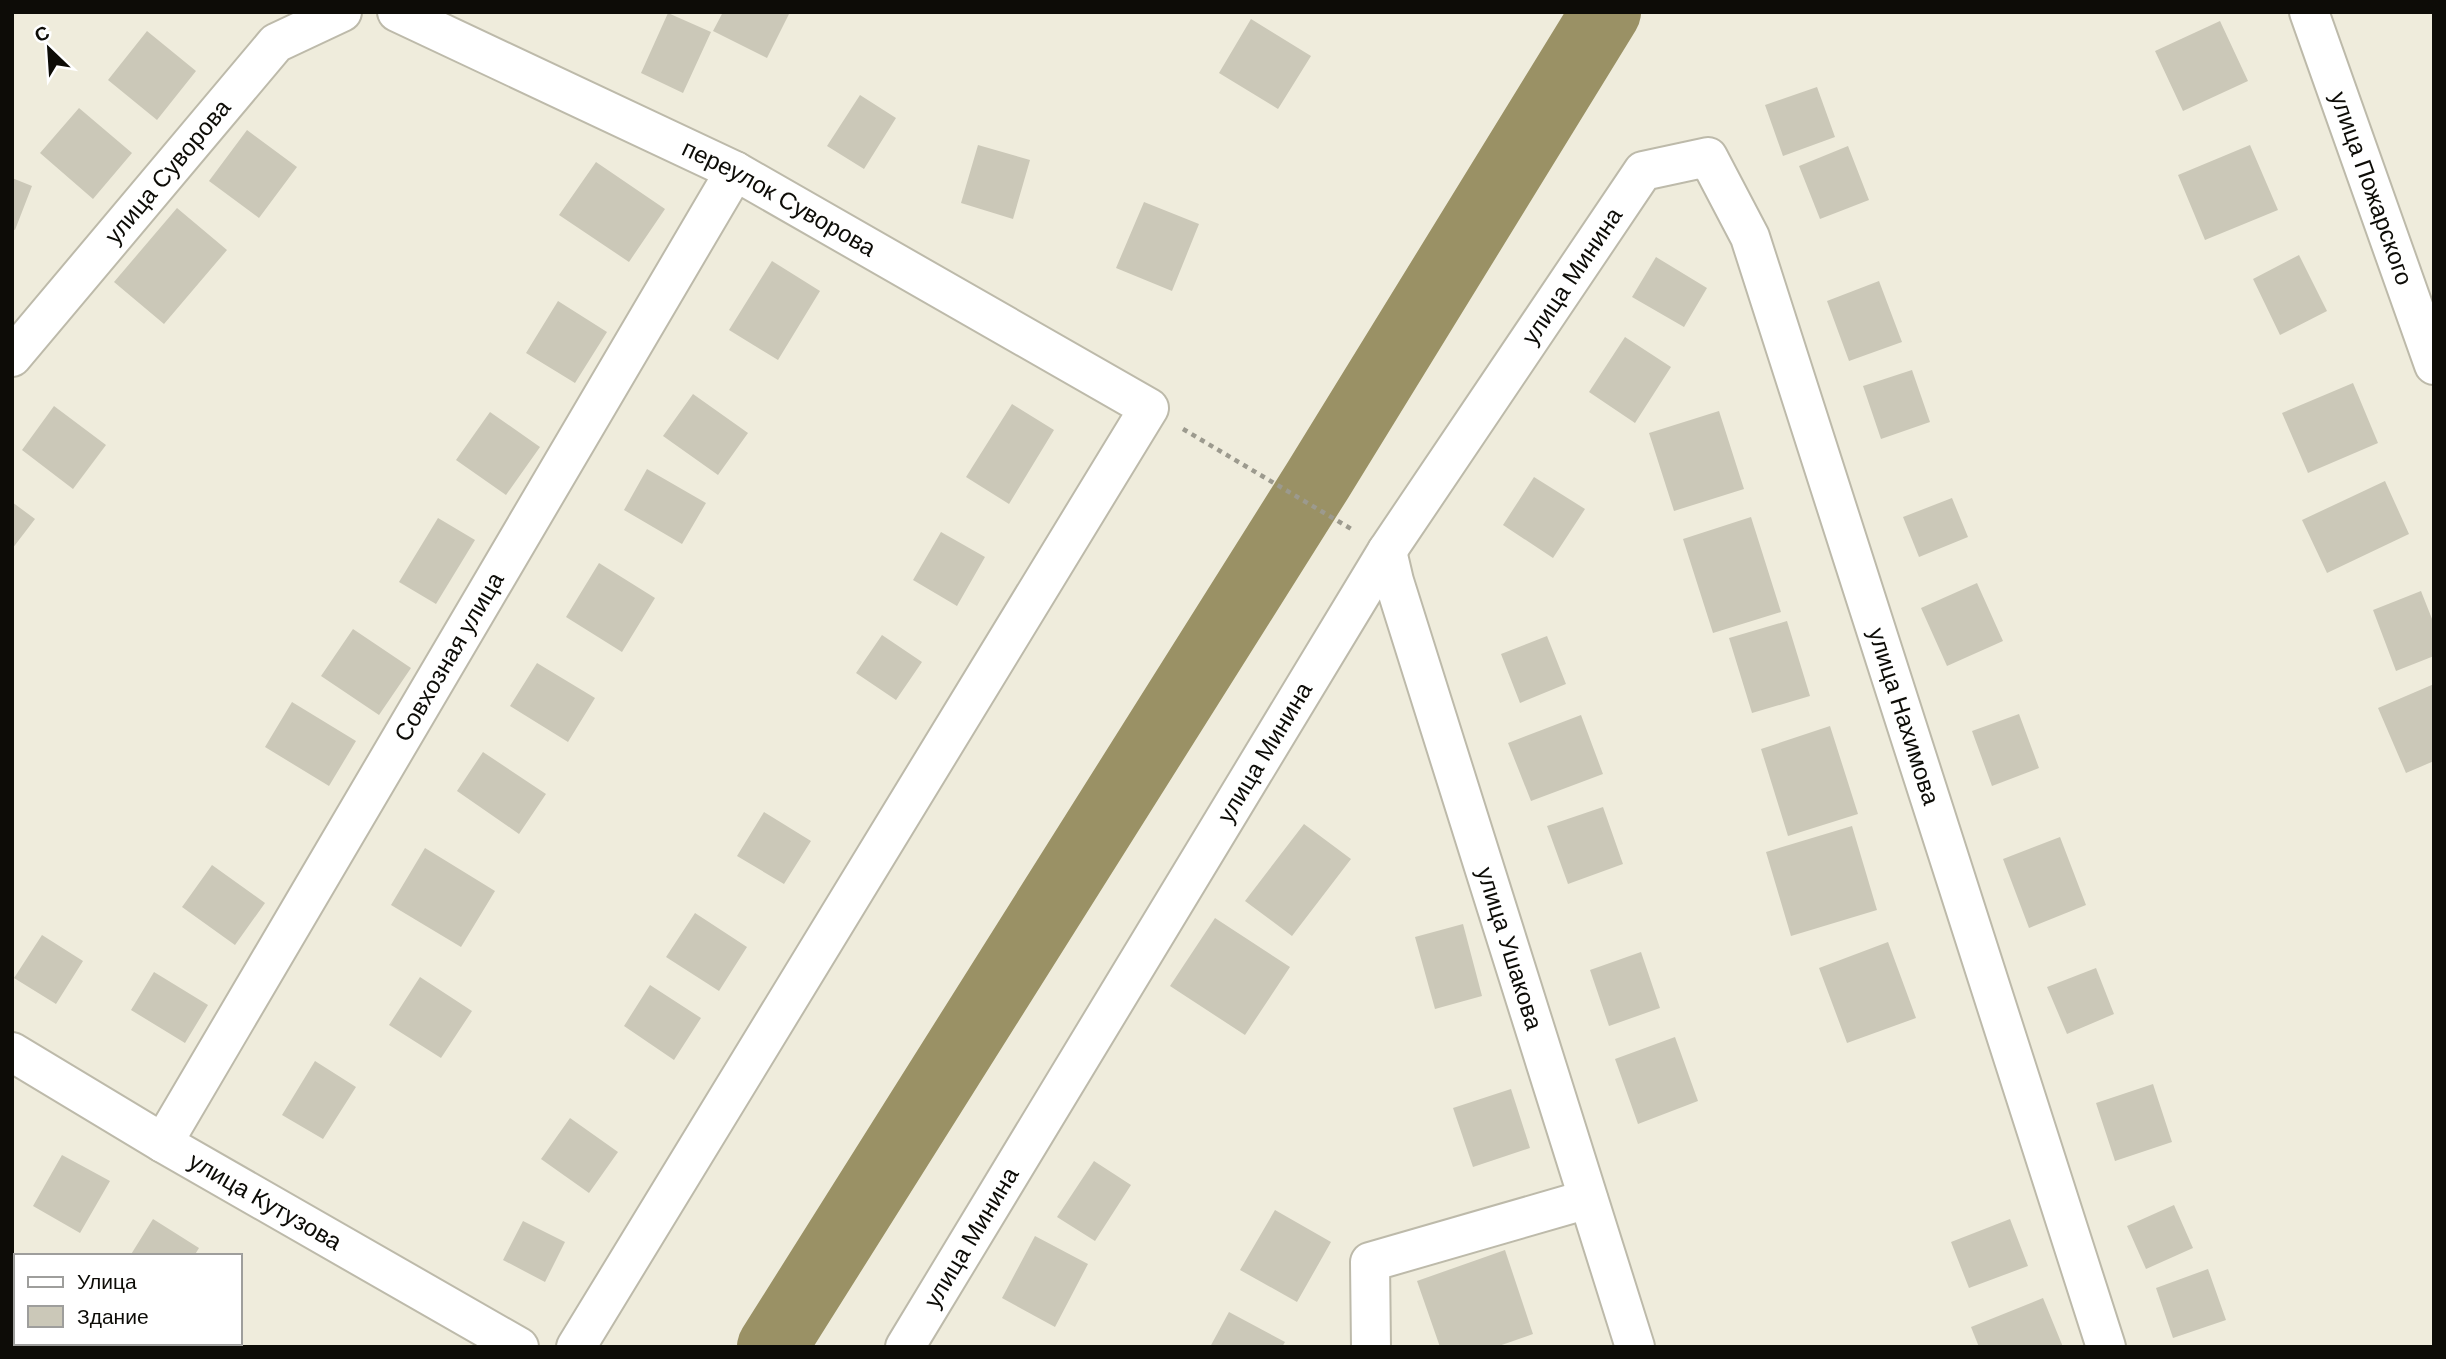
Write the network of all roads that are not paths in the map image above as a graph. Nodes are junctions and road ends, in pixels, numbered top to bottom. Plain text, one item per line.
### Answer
1 (342, 12) edge
2 (397, 12) edge
3 (2309, 12) edge
4 (735, 172) junction
5 (1643, 172) joint
6 (12, 357) edge
7 (2434, 365) edge
8 (1387, 551) junction
9 (12, 1052) edge
10 (163, 1143) junction
11 (1588, 1199) junction
12 (519, 1347) edge
13 (576, 1347) edge
14 (905, 1347) edge
15 (1371, 1347) edge
16 (1634, 1347) edge
17 (2106, 1347) edge

1 - 6 street, улица Суворова
2 - 4 street, переулок Суворова
3 - 7 street, улица Пожарского
4 - 10 street, Совхозная улица
4 - 13 street, переулок Суворова
5 - 8 street, улица Минина
5 - 17 street, улица Нахимова
8 - 11 street, улица Ушакова
8 - 14 street, улица Минина
9 - 10 street, улица Кутузова
10 - 12 street, улица Кутузова
11 - 15 street
11 - 16 street, улица Ушакова

